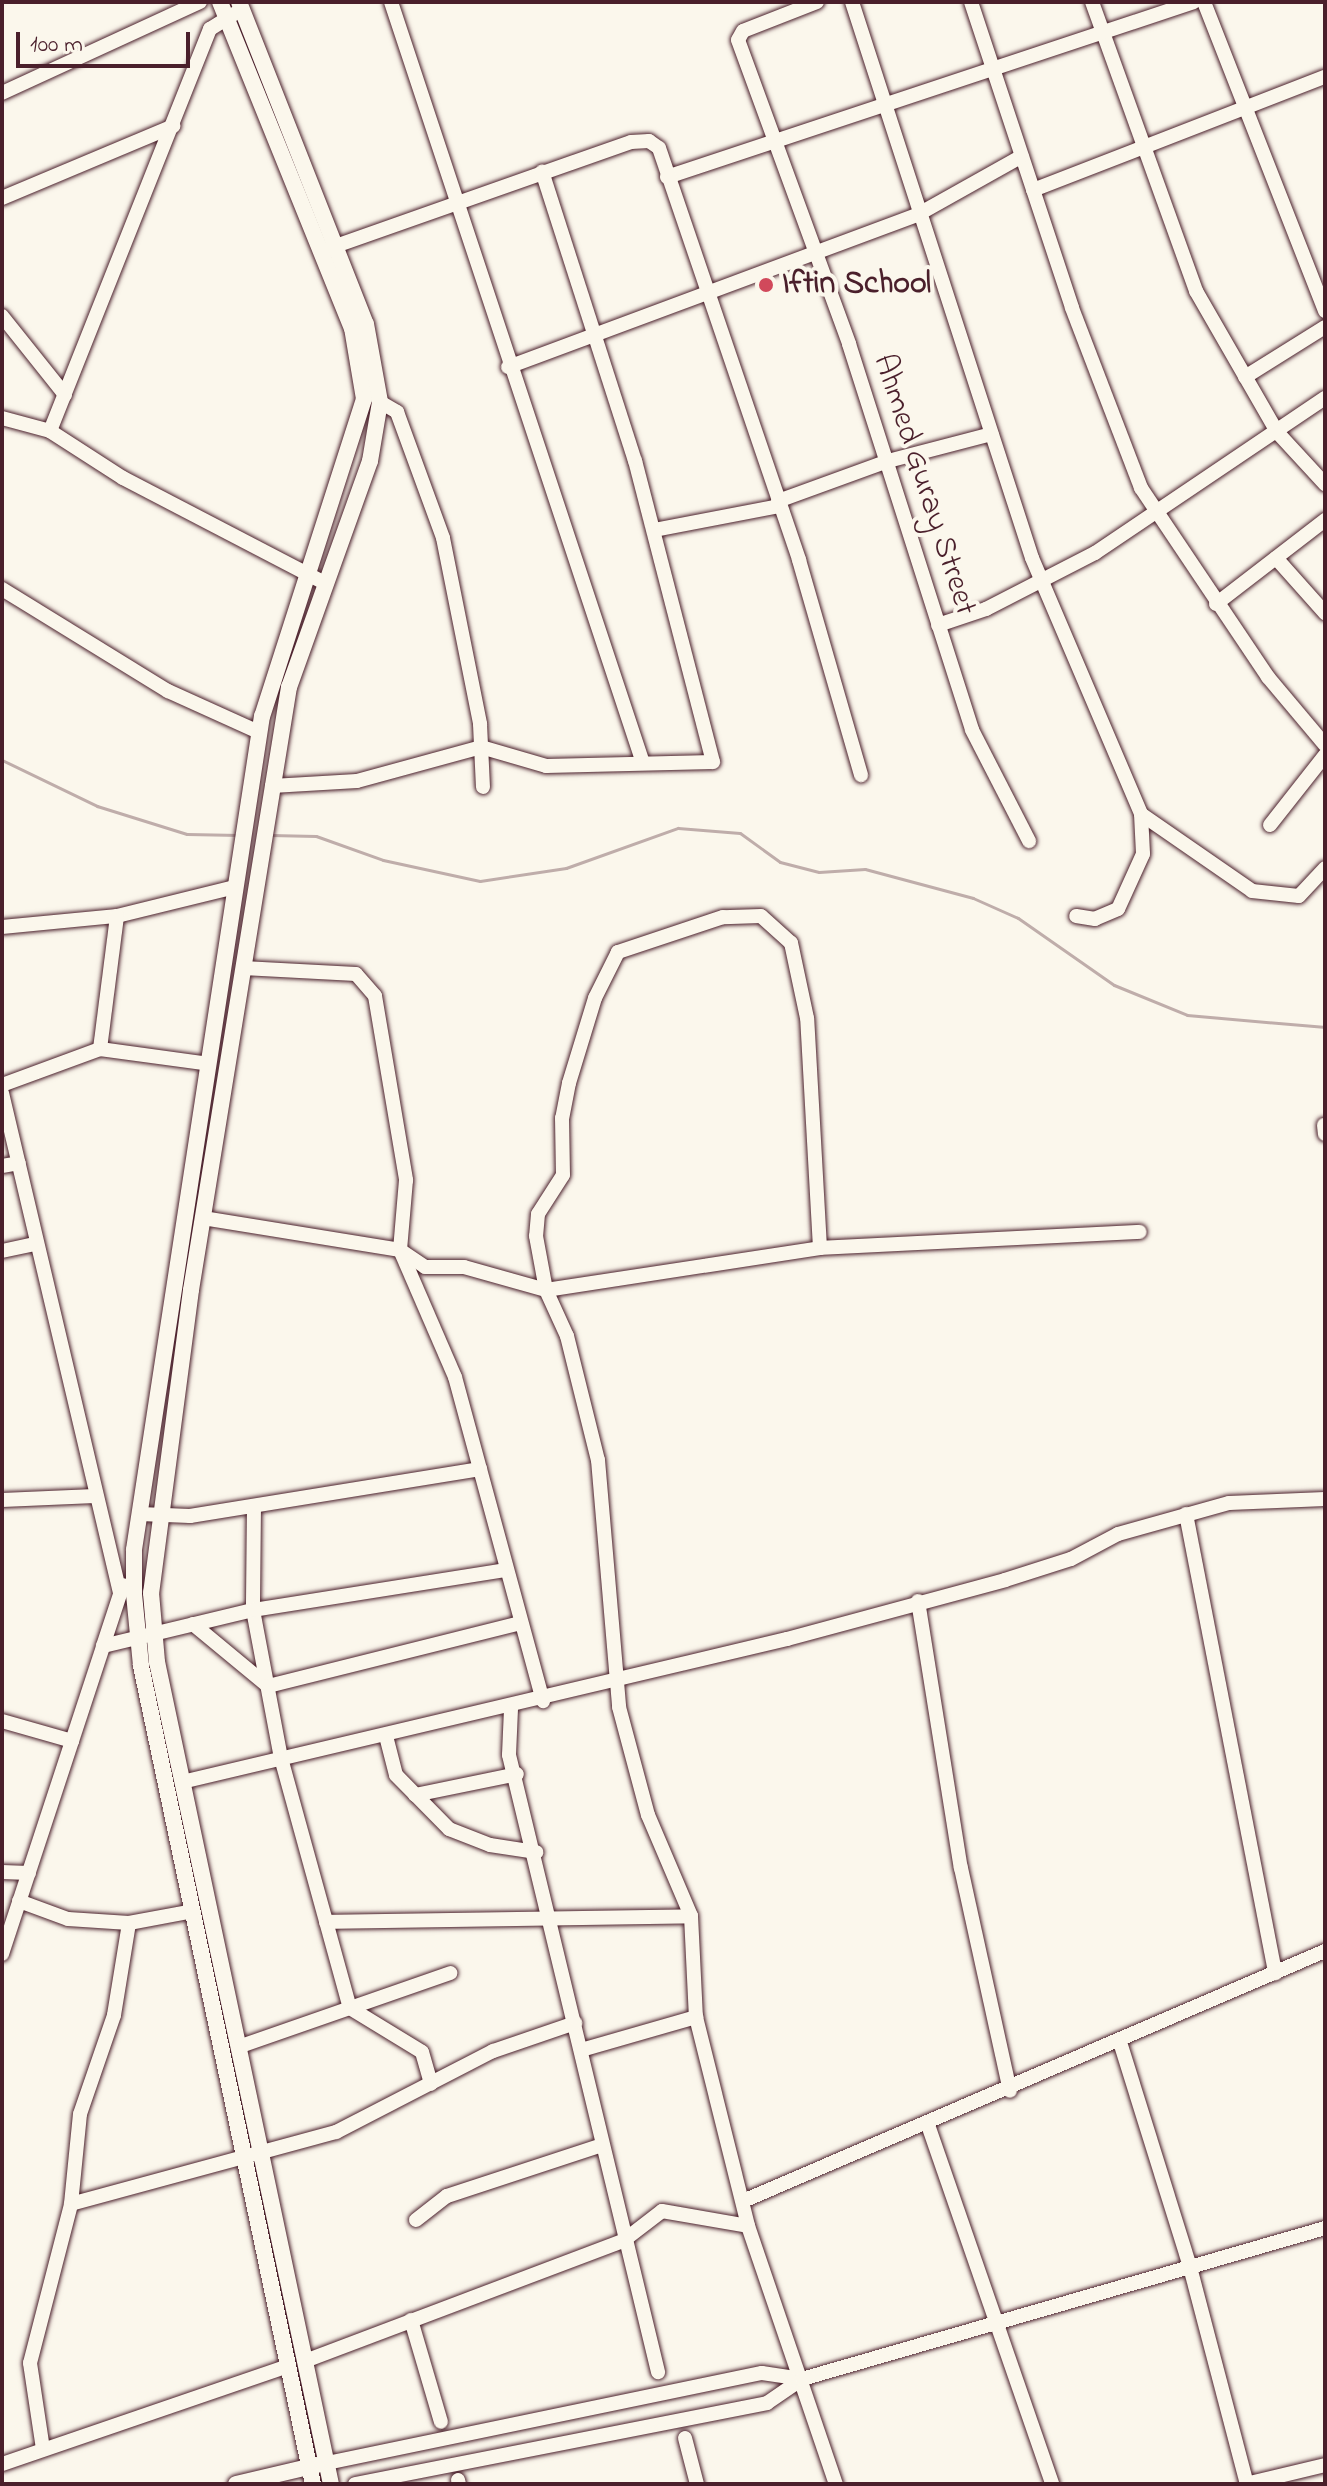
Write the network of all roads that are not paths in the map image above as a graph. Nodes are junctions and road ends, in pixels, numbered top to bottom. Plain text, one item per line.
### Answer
1 (200, 2) edge
2 (391, 2) edge
3 (817, 2) edge
4 (852, 2) edge
5 (971, 2) edge
6 (1092, 2) edge
7 (1194, 2) edge
8 (1204, 2) edge
9 (241, 6) edge
10 (780, 8) edge
11 (223, 10) edge
12 (1102, 32) junction
13 (993, 68) junction
14 (1325, 77) edge
15 (2, 93) edge
16 (883, 105) junction
17 (1243, 111) junction
18 (173, 126) junction
19 (772, 142) junction
20 (1142, 149) junction
21 (1022, 156) junction
22 (542, 172) junction
23 (667, 177) junction
24 (1033, 190) junction
25 (2, 198) edge
26 (457, 202) junction
27 (917, 215) junction
28 (329, 249) junction
29 (815, 251) junction
30 (706, 291) junction
31 (1325, 311) edge
32 (2, 316) edge
33 (1325, 327) edge
34 (593, 334) junction
35 (508, 367) junction
36 (1245, 377) junction
37 (65, 395) junction
38 (1325, 398) edge
39 (380, 402) junction
40 (4, 425) edge
41 (50, 431) junction
42 (1277, 432) junction
43 (992, 434) junction
44 (888, 461) junction
45 (1325, 484) edge
46 (779, 503) junction
47 (1156, 514) junction
48 (1325, 520) edge
49 (654, 530) junction
50 (1276, 558) junction
51 (306, 575) junction
52 (325, 583) junction
53 (1043, 583) junction
54 (2, 589) edge
55 (1216, 604) junction
56 (1325, 613) edge
57 (938, 625) junction
58 (259, 732) junction
59 (1325, 745) edge
60 (481, 747) junction
61 (1325, 755) edge
62 (642, 760) junction
63 (861, 775) dead end
64 (483, 787) dead end
65 (272, 792) junction
66 (1141, 814) junction
67 (1270, 825) dead end
68 (1029, 841) dead end
69 (1325, 868) edge
70 (236, 884) junction
71 (117, 916) junction
72 (1076, 916) dead end
73 (2, 927) edge
74 (243, 968) junction
75 (100, 1049) junction
76 (209, 1064) junction
77 (2, 1085) edge
78 (2, 1093) edge
79 (19, 1163) junction
80 (2, 1166) edge
81 (203, 1218) junction
82 (1140, 1232) dead end
83 (35, 1244) junction
84 (820, 1248) junction
85 (400, 1250) junction
86 (2, 1251) edge
87 (546, 1290) junction
88 (480, 1469) junction
89 (95, 1496) junction
90 (1325, 1499) edge
91 (2, 1500) edge
92 (254, 1506) junction
93 (140, 1514) junction
94 (1186, 1514) junction
95 (157, 1517) junction
96 (134, 1550) junction
97 (506, 1570) junction
98 (120, 1593) junction
99 (918, 1601) junction
100 (253, 1610) junction
101 (520, 1623) junction
102 (193, 1624) junction
103 (154, 1633) junction
104 (136, 1638) junction
105 (103, 1646) junction
106 (615, 1679) junction
107 (268, 1686) junction
108 (543, 1701) junction
109 (511, 1709) junction
110 (2, 1721) edge
111 (386, 1736) junction
112 (72, 1741) junction
113 (281, 1758) junction
114 (517, 1774) junction
115 (182, 1782) junction
116 (415, 1795) junction
117 (536, 1852) junction
118 (2, 1872) edge
119 (29, 1873) junction
120 (19, 1901) junction
121 (193, 1911) junction
122 (691, 1916) junction
123 (552, 1919) junction
124 (326, 1922) junction
125 (129, 1923) junction
126 (1325, 1951) edge
127 (2, 1954) edge
128 (451, 1973) dead end
129 (1275, 1973) junction
130 (350, 2008) junction
131 (696, 2017) junction
132 (575, 2023) junction
133 (1120, 2042) junction
134 (238, 2047) junction
135 (581, 2050) junction
136 (431, 2084) junction
137 (1010, 2091) junction
138 (928, 2125) junction
139 (602, 2145) junction
140 (253, 2155) junction
141 (743, 2201) junction
142 (71, 2204) junction
143 (416, 2220) dead end
144 (748, 2226) junction
145 (1325, 2228) edge
146 (623, 2241) junction
147 (1190, 2267) junction
148 (411, 2320) junction
149 (994, 2323) junction
150 (296, 2363) junction
151 (658, 2372) dead end
152 (802, 2379) junction
153 (441, 2422) dead end
154 (685, 2438) dead end
155 (43, 2449) junction
156 (327, 2463) junction
157 (2, 2464) edge
158 (1325, 2465) edge
159 (309, 2466) junction
160 (694, 2483) edge
161 (236, 2484) edge
162 (313, 2484) edge
163 (331, 2484) edge
164 (355, 2484) edge
165 (836, 2484) edge
166 (1052, 2484) edge
167 (1246, 2484) edge

1 - 15 street
2 - 26 street
3 - 10 street
4 - 16 street
5 - 13 street
6 - 12 street
7 - 12 street
8 - 17 street
9 - 11 street
9 - 28 main road
10 - 19 street, Ahmed Guray Street
11 - 18 street
11 - 28 main road
12 - 13 street
12 - 20 street
13 - 16 street
13 - 21 street
14 - 17 street
16 - 19 street
16 - 27 street
17 - 20 street
17 - 31 street
18 - 25 street
18 - 37 street
19 - 23 street
19 - 29 street, Ahmed Guray Street
20 - 24 street
20 - 36 street
21 - 24 street
21 - 27 street
22 - 23 street
22 - 26 street
22 - 34 street
23 - 30 street
24 - 47 street
26 - 28 street
26 - 35 street
27 - 29 street
27 - 43 street
28 - 39 main road
28 - 51 main road
29 - 30 street
29 - 44 street, Ahmed Guray Street
30 - 34 street
30 - 46 street
32 - 37 street
33 - 36 street
34 - 35 street
34 - 49 street
35 - 62 street
36 - 42 street
37 - 41 street
38 - 42 street
39 - 52 main road
39 - 60 street
40 - 41 street
41 - 51 street
42 - 45 street
42 - 47 street
43 - 44 street
43 - 53 street
44 - 46 street
44 - 57 street, Ahmed Guray Street
46 - 49 street
46 - 63 street
47 - 53 street
47 - 55 street
48 - 50 street
49 - 62 street
50 - 55 street
50 - 56 street
51 - 52 street
51 - 58 main road
52 - 65 main road
53 - 57 street
53 - 66 street
54 - 58 street
55 - 59 street
57 - 68 street, Ahmed Guray Street
58 - 70 main road
60 - 62 street
60 - 64 street
60 - 65 street
61 - 67 street
65 - 74 main road
66 - 69 street
66 - 72 street
70 - 71 street
70 - 76 main road
71 - 73 street
71 - 75 street
74 - 81 main road
74 - 85 street
75 - 76 street
75 - 77 street
76 - 93 main road
78 - 79 street
79 - 80 street
79 - 83 street
81 - 85 street
81 - 95 main road
82 - 84 street
83 - 86 street
83 - 89 street
84 - 87 street
84 - 87 street
85 - 87 street
85 - 88 street
87 - 106 street
88 - 92 street
88 - 97 street
89 - 91 street
89 - 98 street
90 - 94 street
92 - 95 street
92 - 100 street
93 - 95 street
93 - 96 main road
94 - 99 street
94 - 129 street
95 - 103 main road
96 - 98 street
96 - 104 main road
97 - 100 street
97 - 101 street
98 - 105 street
99 - 106 street
99 - 137 street
100 - 102 street
100 - 107 street
101 - 107 street
101 - 108 street
102 - 103 street
102 - 107 street
103 - 104 street
103 - 115 main road
104 - 105 street
104 - 121 main road
105 - 112 street
106 - 108 street
106 - 122 street
107 - 113 street
108 - 109 street
109 - 111 street
109 - 114 street
110 - 112 street
111 - 113 street
111 - 116 street
112 - 119 street
113 - 115 street
113 - 124 street
114 - 116 street
114 - 117 street
115 - 134 main road
116 - 117 street
117 - 123 street
118 - 119 street
119 - 120 street
120 - 125 street
120 - 127 street
121 - 125 street
121 - 140 main road
122 - 123 street
122 - 131 street
123 - 124 street
123 - 132 street
124 - 130 street
125 - 142 street
126 - 129 street
128 - 130 street
129 - 133 street
130 - 134 street
130 - 136 street
131 - 135 street
131 - 141 street
132 - 135 street
132 - 136 street
133 - 137 street
133 - 147 street
134 - 140 main road
135 - 139 street
136 - 140 street
137 - 138 street
138 - 141 street
138 - 149 street
139 - 143 street
139 - 146 street
140 - 142 street
140 - 150 main road
141 - 144 street
142 - 155 street
144 - 146 street
144 - 152 street
145 - 147 street
146 - 148 street
146 - 151 street
147 - 149 street
147 - 167 street
148 - 150 street
148 - 153 street
149 - 152 street
149 - 166 street
150 - 155 street
150 - 156 main road
150 - 159 main road
152 - 156 street
152 - 164 street
152 - 165 street
154 - 160 street
155 - 157 street
156 - 159 main road
156 - 163 main road
158 - 167 street
159 - 161 main road
159 - 162 main road

